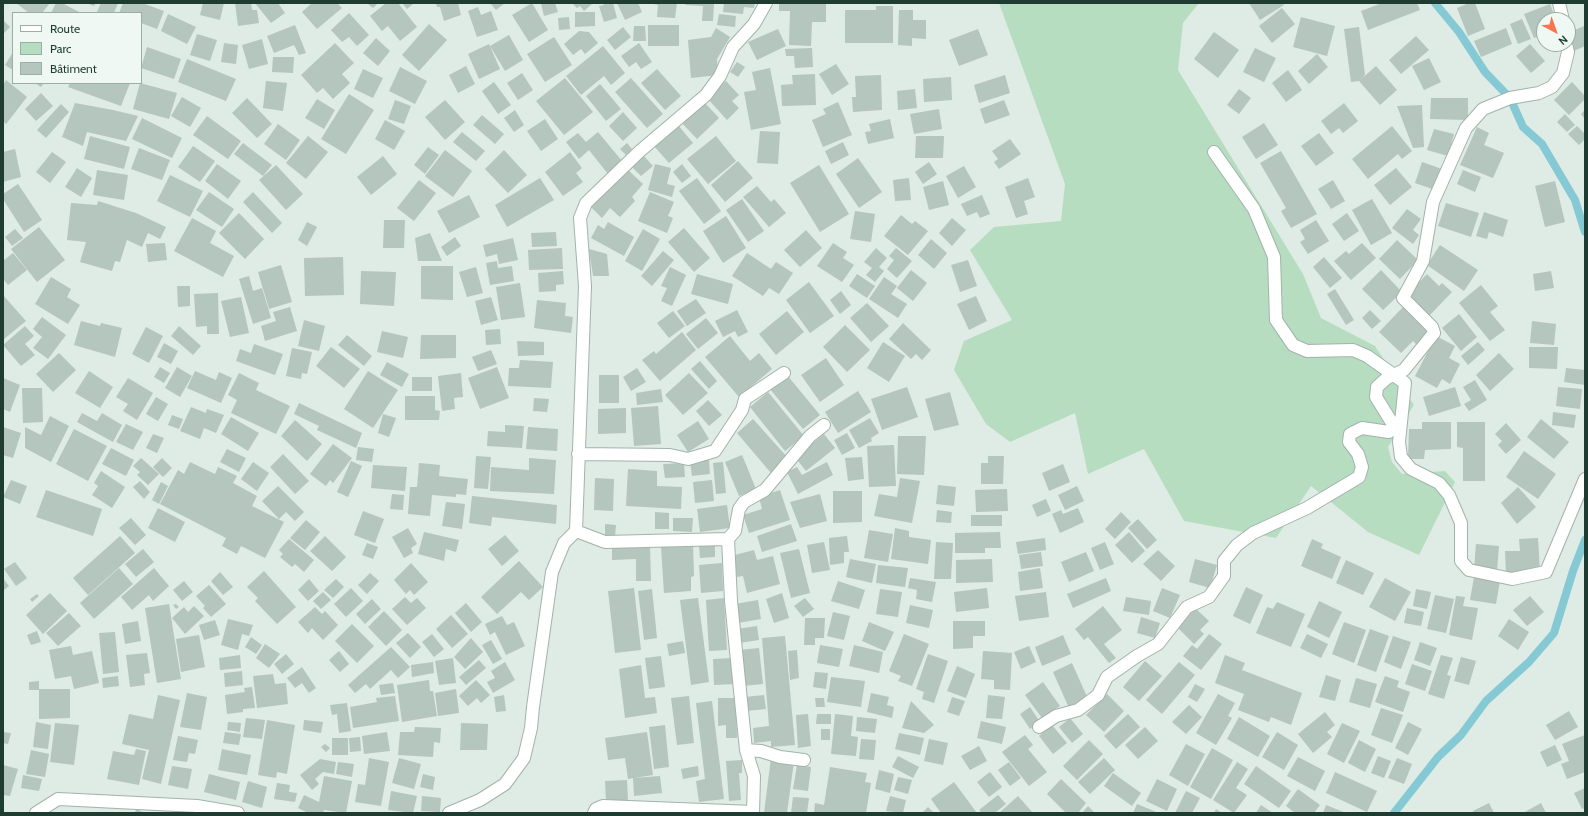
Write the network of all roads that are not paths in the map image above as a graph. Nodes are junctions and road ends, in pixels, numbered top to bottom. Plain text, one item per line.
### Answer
1 (766, 3) edge
2 (1568, 52) edge
3 (1214, 152) dead end
4 (784, 373) dead end
5 (1393, 375) junction
6 (824, 426) dead end
7 (578, 454) junction
8 (1585, 479) edge
9 (576, 531) junction
10 (728, 540) junction
11 (1039, 727) dead end
12 (746, 750) junction
13 (804, 760) dead end
14 (683, 811) edge
15 (753, 812) edge
16 (36, 813) edge
17 (238, 813) edge
18 (448, 813) edge
19 (594, 813) edge

1 - 7 street
2 - 5 street
3 - 5 street
4 - 7 street
5 - 8 street
5 - 11 street
6 - 10 street
7 - 9 street
9 - 10 street
9 - 18 street
10 - 12 street
12 - 13 street
12 - 15 street
14 - 15 street
14 - 19 street
16 - 17 street

